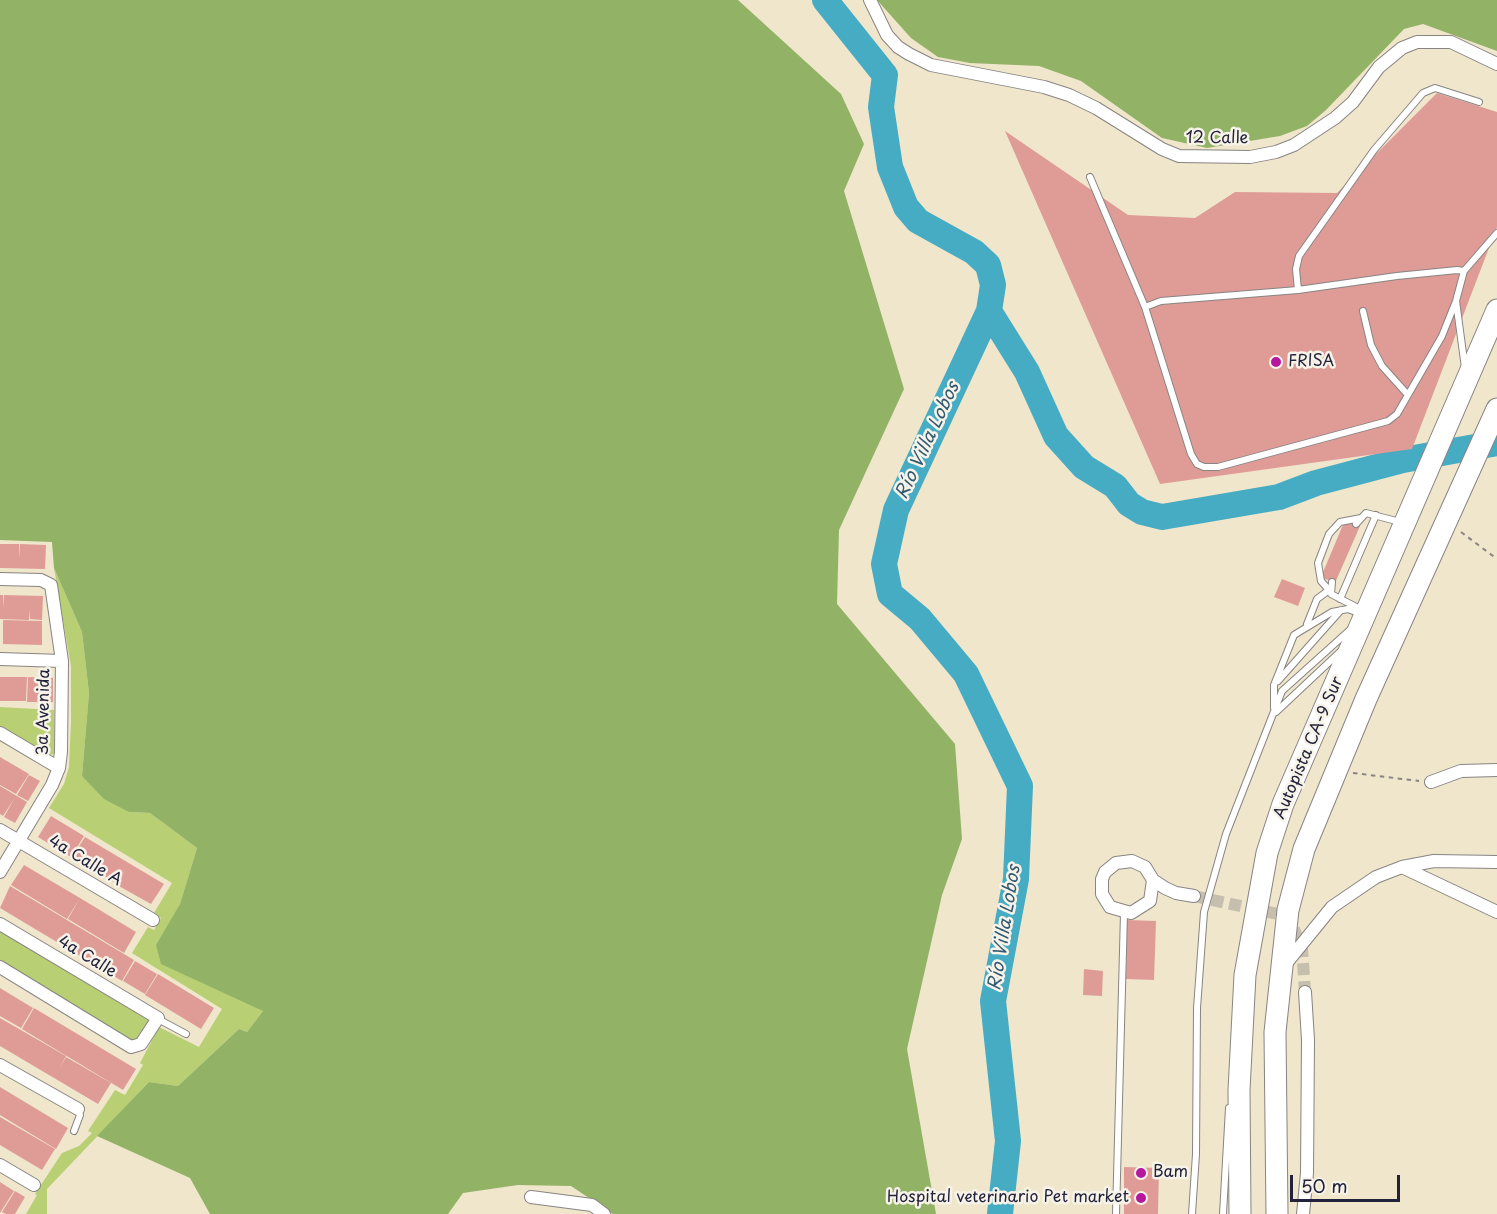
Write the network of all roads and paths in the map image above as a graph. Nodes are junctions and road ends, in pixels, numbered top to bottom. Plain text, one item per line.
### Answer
1 (870, 0) edge
2 (1497, 64) edge
3 (1479, 102) dead end
4 (1090, 177) dead end
5 (1497, 233) edge
6 (1464, 272) junction
7 (1298, 290) junction
8 (1456, 300) junction
9 (1145, 307) junction
10 (1497, 310) edge
11 (1363, 311) dead end
12 (1466, 380) junction
13 (1408, 396) junction
14 (1497, 409) edge
15 (1376, 515) junction
16 (1407, 516) junction
17 (1360, 518) junction
18 (1356, 524) dead end
19 (1458, 530) dead end
20 (1497, 559) edge
21 (0, 579) edge
22 (1332, 582) dead end
23 (1329, 590) junction
24 (1340, 599) junction
25 (1341, 609) junction
26 (1364, 616) junction
27 (1307, 625) junction
28 (1354, 639) junction
29 (0, 659) edge
30 (62, 662) junction
31 (1274, 685) junction
32 (1274, 714) junction
33 (0, 733) edge
34 (59, 768) junction
35 (1497, 770) edge
36 (1335, 771) junction
37 (1431, 782) joint
38 (0, 830) edge
39 (18, 840) junction
40 (1497, 862) edge
41 (1402, 867) junction
42 (0, 872) edge
43 (1153, 880) junction
44 (1194, 896) tunnel mouth
45 (1497, 912) edge
46 (1124, 913) junction
47 (153, 920) dead end
48 (0, 924) edge
49 (0, 967) edge
50 (1281, 969) junction
51 (1305, 992) tunnel mouth
52 (158, 1018) junction
53 (186, 1034) dead end
54 (0, 1065) edge
55 (1239, 1090) junction
56 (78, 1109) joint
57 (74, 1131) dead end
58 (0, 1165) edge
59 (34, 1185) dead end
60 (531, 1197) dead end
61 (604, 1214) edge
62 (1116, 1214) edge
63 (1192, 1214) edge
64 (1222, 1214) edge
65 (1240, 1214) edge
66 (1277, 1214) edge
67 (1303, 1214) edge

1 - 2 street, 12 Calle
3 - 7 lane
4 - 9 lane
5 - 6 lane
6 - 7 lane
6 - 8 lane
7 - 9 lane
8 - 12 lane
8 - 13 lane
9 - 13 lane
10 - 12 highway, Autopista CA-9 Sur
11 - 13 lane
12 - 16 highway, Autopista CA-9 Sur
14 - 36 highway, Autopista CA-9 Sur
15 - 16 lane
15 - 17 lane
15 - 24 lane
16 - 26 highway, Autopista CA-9 Sur
17 - 18 lane
17 - 23 lane
19 - 20 path
21 - 30 street, 3a Avenida
22 - 23 lane
23 - 24 lane
23 - 27 lane
24 - 26 lane
25 - 26 lane
25 - 27 lane
25 - 31 lane
26 - 28 highway, Autopista CA-9 Sur
26 - 32 lane
27 - 31 lane
28 - 32 lane
28 - 55 highway, Autopista CA-9 Sur
29 - 30 street
30 - 34 street, 3a Avenida
31 - 32 lane
32 - 63 lane
33 - 34 street
34 - 39 street, 3a Avenida
35 - 37 street
36 - 37 path
36 - 50 highway, Autopista CA-9 Sur
38 - 39 street, 4a Calle A
39 - 42 street, 3a Avenida
39 - 47 street, 4a Calle A
40 - 41 street
41 - 45 street
41 - 50 street
43 - 44 street
43 - 46 street
43 - 46 street
46 - 62 lane
48 - 52 street, 4a Calle
49 - 52 street
50 - 66 highway, Autopista CA-9 Sur
51 - 67 street
52 - 53 lane
54 - 56 street
55 - 64 lane
55 - 65 highway, Autopista CA-9 Sur
56 - 57 lane
58 - 59 street
60 - 61 street

